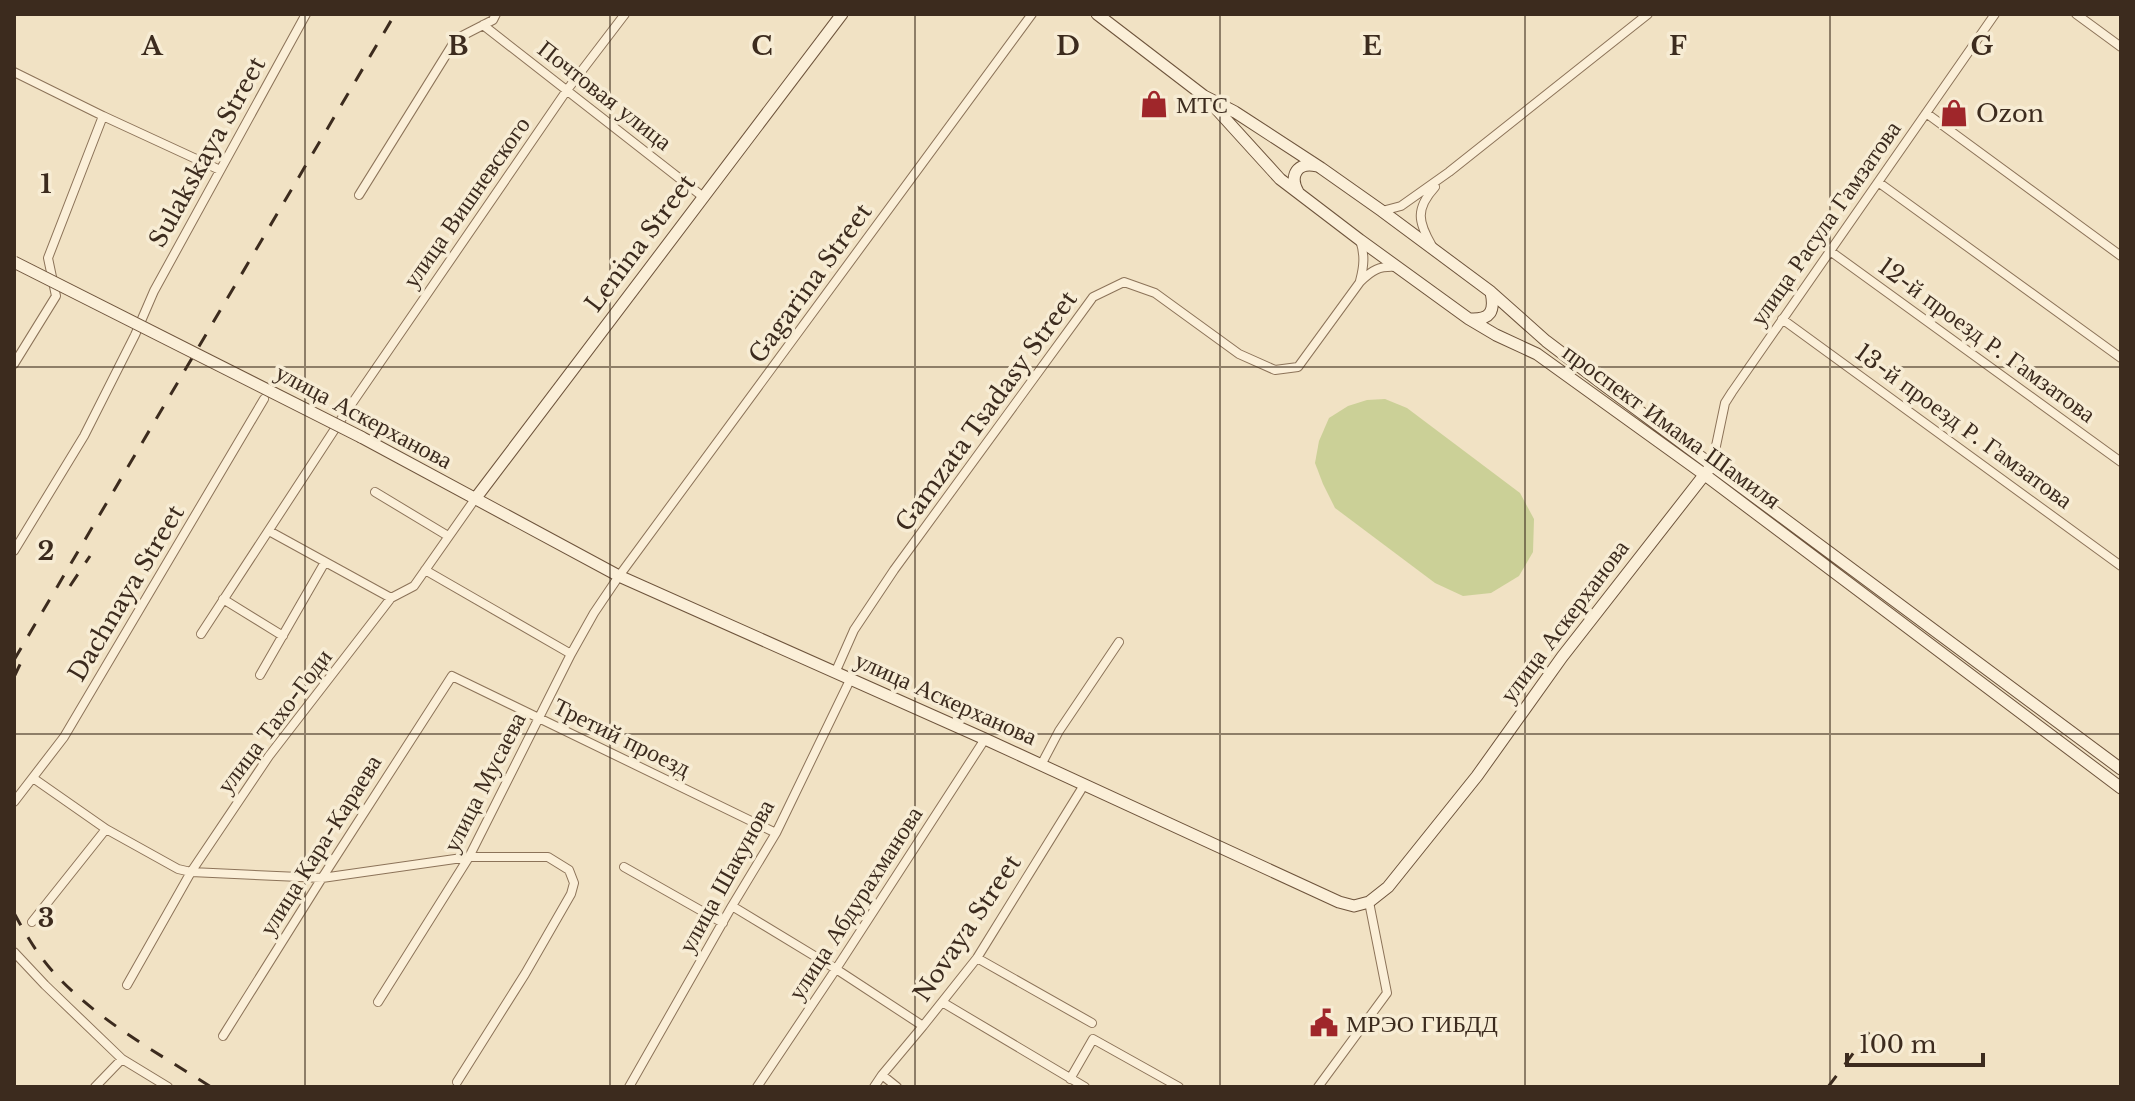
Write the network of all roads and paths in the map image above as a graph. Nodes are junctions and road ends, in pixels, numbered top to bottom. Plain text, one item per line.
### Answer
1 (306, 14) edge
2 (496, 14) edge
3 (625, 14) edge
4 (842, 14) edge
5 (1032, 14) edge
6 (1097, 14) edge
7 (1648, 14) edge
8 (1995, 14) edge
9 (2076, 14) edge
10 (483, 25) junction
11 (2121, 47) edge
12 (14, 72) edge
13 (567, 90) junction
14 (1204, 96) junction
15 (1926, 113) junction
16 (103, 116) junction
17 (1321, 168) junction
18 (220, 170) junction
19 (1449, 172) junction
20 (1878, 182) junction
21 (1298, 192) junction
22 (359, 195) dead end
23 (702, 196) junction
24 (1382, 211) junction
25 (1360, 240) junction
26 (1434, 249) junction
27 (1830, 251) junction
28 (2121, 256) edge
29 (14, 262) edge
30 (1396, 267) junction
31 (1360, 282) junction
32 (1491, 292) junction
33 (1469, 319) junction
34 (1782, 319) junction
35 (2121, 358) edge
36 (14, 364) edge
37 (264, 399) dead end
38 (2121, 462) edge
39 (1708, 470) junction
40 (375, 492) dead end
41 (475, 499) junction
42 (269, 531) junction
43 (448, 536) junction
44 (14, 551) edge
45 (325, 562) junction
46 (2121, 566) edge
47 (425, 570) junction
48 (619, 576) junction
49 (391, 598) junction
50 (223, 599) junction
51 (201, 634) dead end
52 (283, 636) junction
53 (1119, 642) dead end
54 (571, 654) junction
55 (835, 673) junction
56 (260, 675) dead end
57 (452, 676) joint
58 (850, 680) junction
59 (538, 719) junction
60 (985, 739) junction
61 (1041, 765) junction
62 (2121, 769) edge
63 (33, 778) junction
64 (1084, 785) junction
65 (2121, 788) edge
66 (14, 802) edge
67 (106, 829) junction
68 (776, 833) junction
69 (469, 857) junction
70 (624, 867) dead end
71 (191, 872) junction
72 (322, 878) junction
73 (1369, 902) junction
74 (732, 906) junction
75 (32, 922) dead end
76 (723, 923) junction
77 (14, 952) edge
78 (977, 958) junction
79 (836, 969) junction
80 (127, 985) dead end
81 (378, 1002) dead end
82 (942, 1002) junction
83 (1092, 1023) dead end
84 (923, 1026) junction
85 (223, 1036) dead end
86 (122, 1059) junction
87 (882, 1075) junction
88 (1070, 1079) junction
89 (457, 1082) dead end
90 (95, 1087) edge
91 (168, 1087) edge
92 (629, 1087) edge
93 (757, 1087) edge
94 (874, 1087) edge
95 (897, 1087) edge
96 (1085, 1087) edge
97 (1179, 1087) edge
98 (1318, 1087) edge

1 - 18 street, Sulakskaya Street
2 - 10 street
3 - 13 street, улица Вишневского
4 - 23 street, Lenina Street
5 - 48 street, Gagarina Street
6 - 14 street, проспект Имама Шамиля
7 - 19 street
8 - 15 street, улица Расула Гамзатова
9 - 11 street
10 - 13 street, Почтовая улица
10 - 22 street
12 - 16 street
13 - 23 street, Почтовая улица
13 - 42 street, улица Вишневского
14 - 17 street, проспект Имама Шамиля
14 - 21 street, проспект Имама Шамиля
15 - 20 street, улица Расула Гамзатова
15 - 28 street
16 - 18 street
16 - 36 street
17 - 21 street
17 - 24 street, проспект Имама Шамиля
18 - 44 street, Sulakskaya Street
19 - 24 street
19 - 26 street
20 - 27 street, улица Расула Гамзатова
20 - 35 street
21 - 25 street, проспект Имама Шамиля
23 - 41 street, Lenina Street
24 - 26 street, проспект Имама Шамиля
25 - 30 street, проспект Имама Шамиля
25 - 31 street
26 - 32 street, проспект Имама Шамиля
27 - 34 street, улица Расула Гамзатова
27 - 38 street, 12-й проезд Р. Гамзатова
29 - 41 street, улица Аскерханова, bridge
30 - 31 street
30 - 33 street, проспект Имама Шамиля
31 - 55 street, Gamzata Tsadasy Street
32 - 33 street
32 - 39 street, проспект Имама Шамиля
33 - 39 street, проспект Имама Шамиля
34 - 39 street, улица Расула Гамзатова
34 - 46 street, 13-й проезд Р. Гамзатова
37 - 63 street, Dachnaya Street
39 - 62 street, проспект Имама Шамиля
39 - 65 street, проспект Имама Шамиля
39 - 73 street, улица Аскерханова
40 - 43 street
41 - 43 street, улица Тахо-Годи
41 - 48 street, улица Аскерханова
42 - 45 street
42 - 50 street, улица Вишневского
43 - 47 street, улица Тахо-Годи
45 - 49 street
45 - 52 street
47 - 49 street, улица Тахо-Годи
47 - 54 street
48 - 54 street, улица Мусаева
48 - 55 street, улица Аскерханова
49 - 71 street, улица Тахо-Годи
50 - 51 street, улица Вишневского
50 - 52 street
52 - 56 street
53 - 61 street
54 - 59 street, улица Мусаева
55 - 58 street, улица Аскерханова
57 - 59 street, Третий проезд
57 - 72 street, улица Кара-Караева
58 - 60 street, улица Аскерханова
58 - 68 street, улица Шакунова
59 - 68 street, Третий проезд
59 - 69 street, улица Мусаева
60 - 61 street, улица Аскерханова
60 - 79 street, улица Абдурахманова
61 - 64 street, улица Аскерханова
63 - 66 street, Dachnaya Street
63 - 67 street
64 - 73 street, улица Аскерханова
64 - 78 street, Novaya Street
67 - 71 street
67 - 75 street
68 - 74 street, улица Шакунова
69 - 72 street
69 - 81 street, улица Мусаева
69 - 89 street
70 - 76 street
71 - 72 street
71 - 80 street, улица Тахо-Годи
72 - 85 street, улица Кара-Караева
73 - 98 street
74 - 76 street, улица Шакунова
74 - 79 street
76 - 92 street, улица Шакунова
77 - 86 street
78 - 82 street, Novaya Street
78 - 83 street
79 - 84 street
79 - 93 street, улица Абдурахманова
82 - 84 street, Novaya Street
82 - 88 street
84 - 87 street, Novaya Street
86 - 90 street
86 - 91 street
87 - 94 street, Novaya Street
87 - 95 street
88 - 96 street
88 - 97 street

